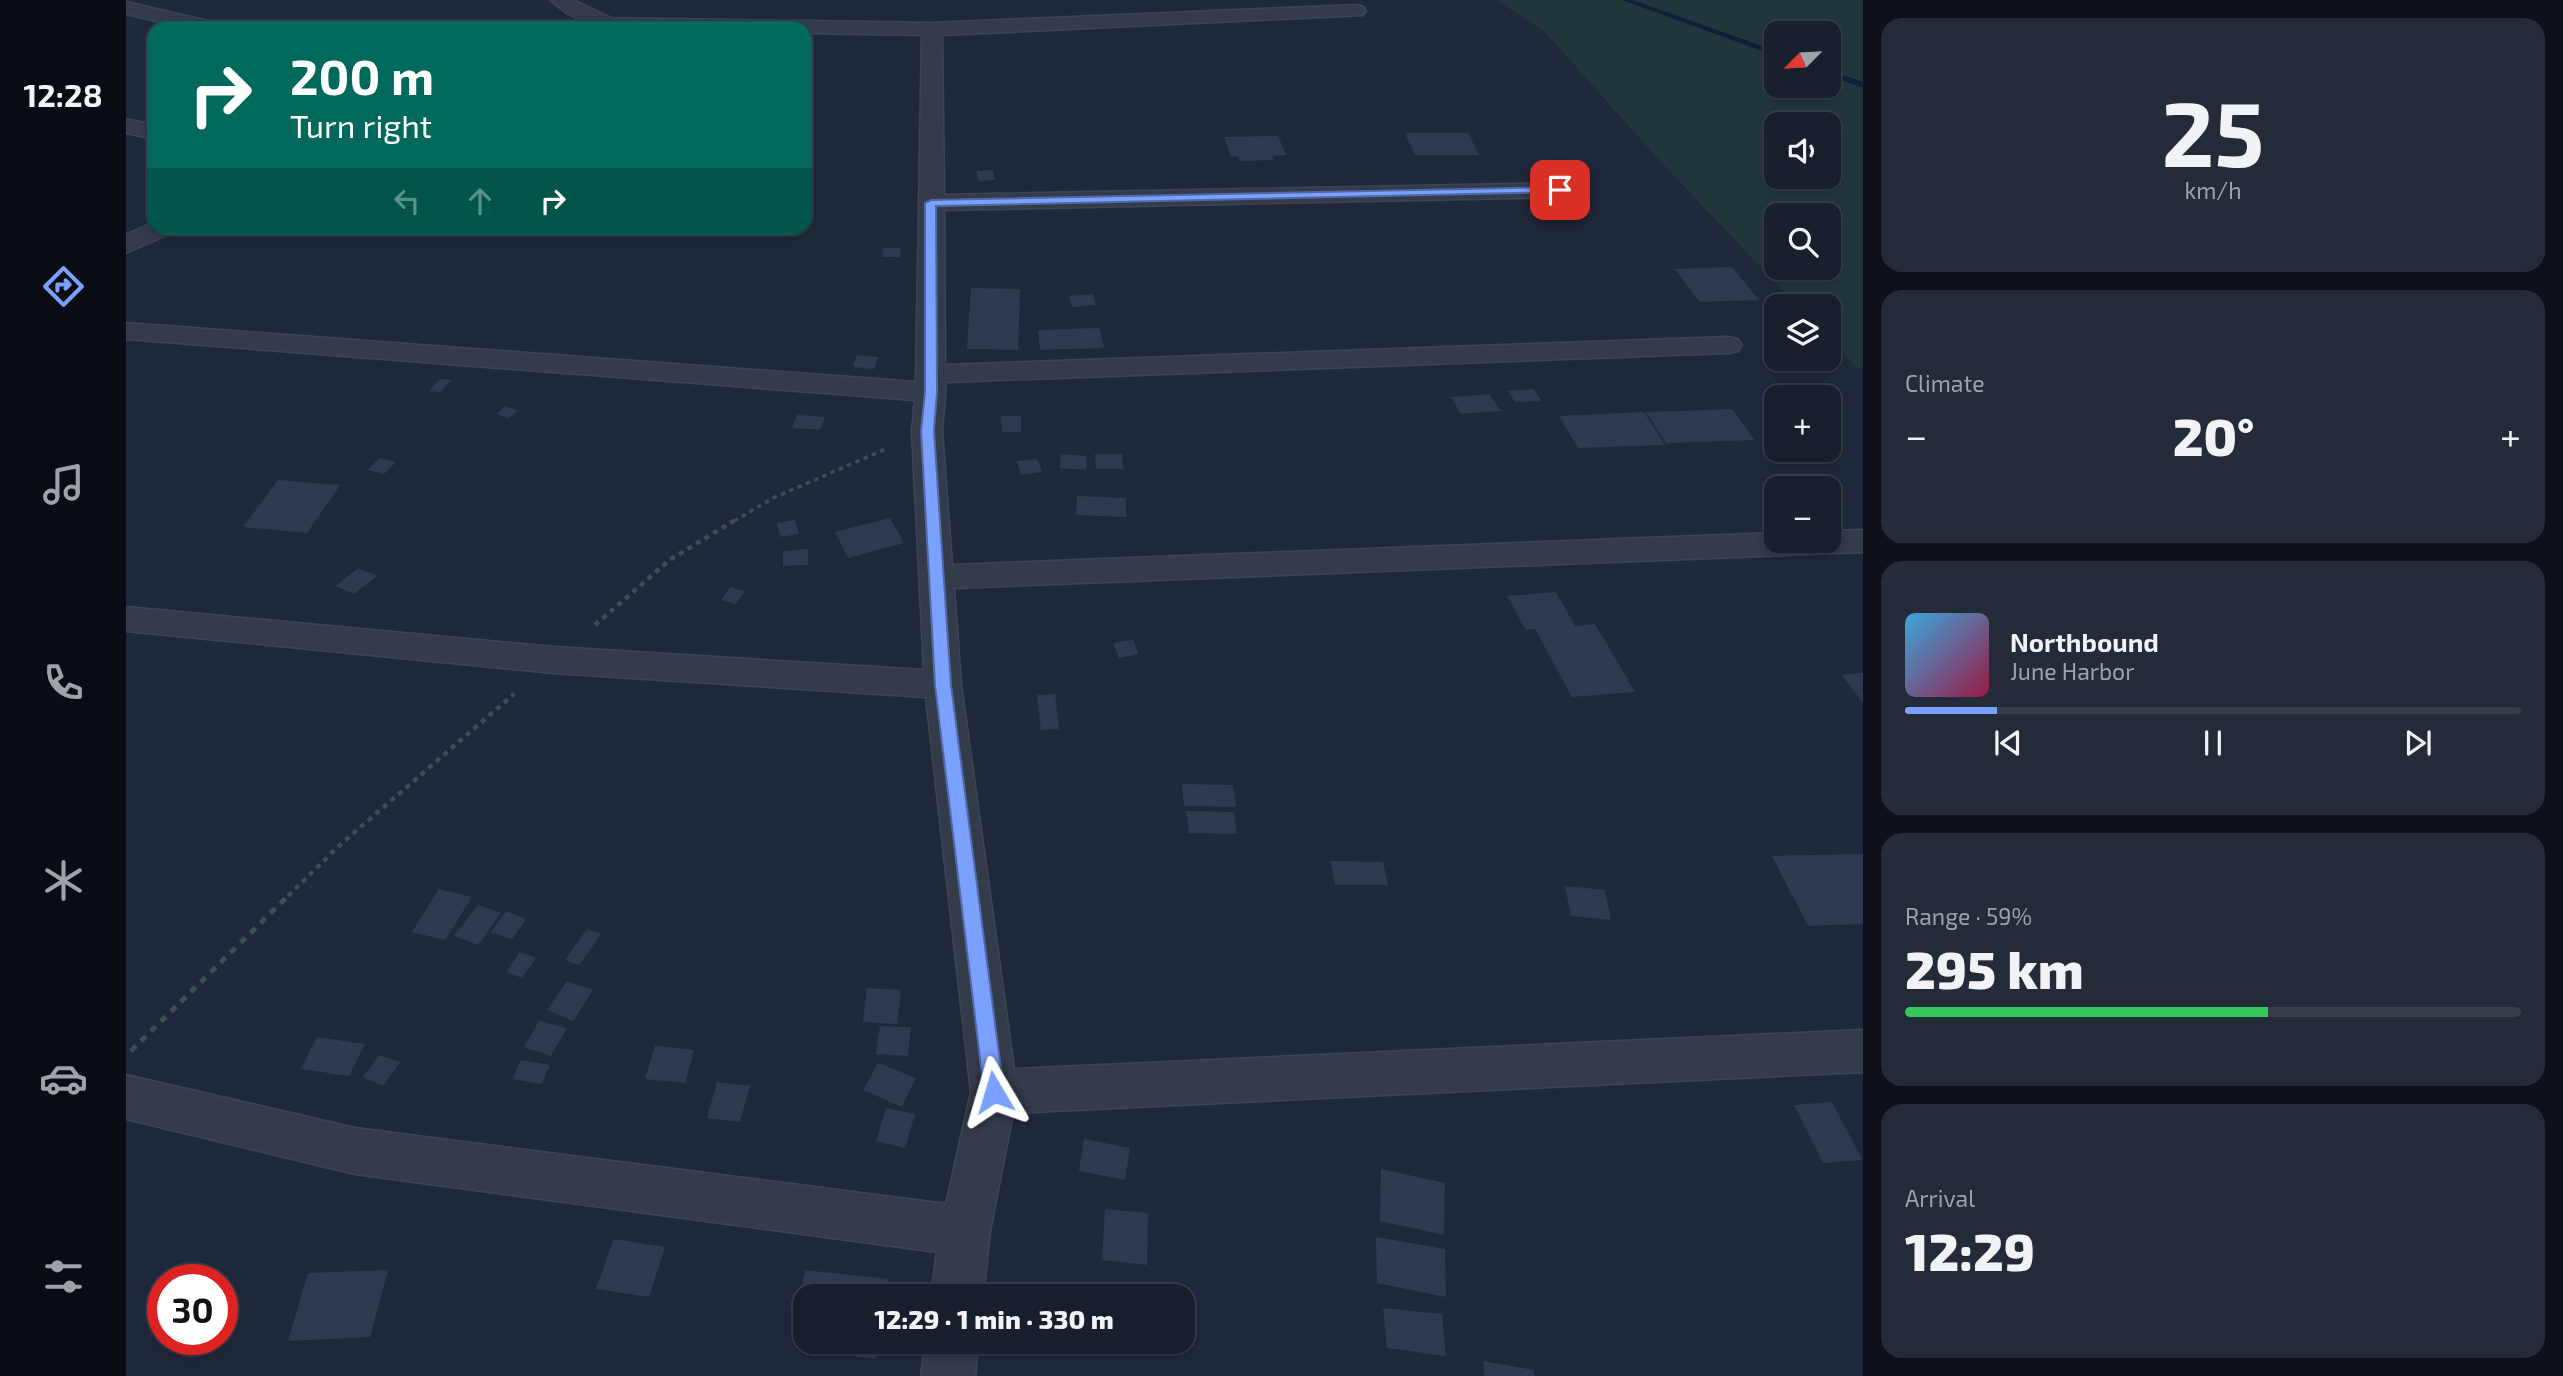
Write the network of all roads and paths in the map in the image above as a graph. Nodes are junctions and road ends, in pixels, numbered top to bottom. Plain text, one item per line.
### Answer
1 (560, 0) edge
2 (126, 8) edge
3 (1356, 11) dead end
4 (183, 21) edge
5 (594, 21) edge
6 (812, 28) edge
7 (932, 29) junction
8 (126, 125) edge
9 (147, 130) edge
10 (1560, 190) dead end
11 (931, 203) junction
12 (147, 235) edge
13 (126, 245) edge
14 (126, 331) edge
15 (1728, 345) dead end
16 (931, 383) junction
17 (927, 431) junction
18 (1863, 541) edge
19 (938, 577) junction
20 (126, 619) edge
21 (554, 660) junction
22 (943, 685) junction
23 (1863, 1051) edge
24 (126, 1055) edge
25 (994, 1092) junction
26 (126, 1097) edge
27 (965, 1231) junction
28 (959, 1284) edge
29 (951, 1354) edge
30 (948, 1376) edge

1 - 5 street
2 - 4 street
3 - 7 street
6 - 7 street
7 - 11 street
8 - 9 street
10 - 11 street
11 - 16 street
12 - 13 street
14 - 16 street
15 - 16 street
16 - 17 street
17 - 19 street
17 - 21 path
18 - 19 street
19 - 22 street
20 - 21 street
21 - 22 street
21 - 24 path
22 - 25 street
23 - 25 street
25 - 27 street
26 - 27 street
27 - 28 street
29 - 30 street

